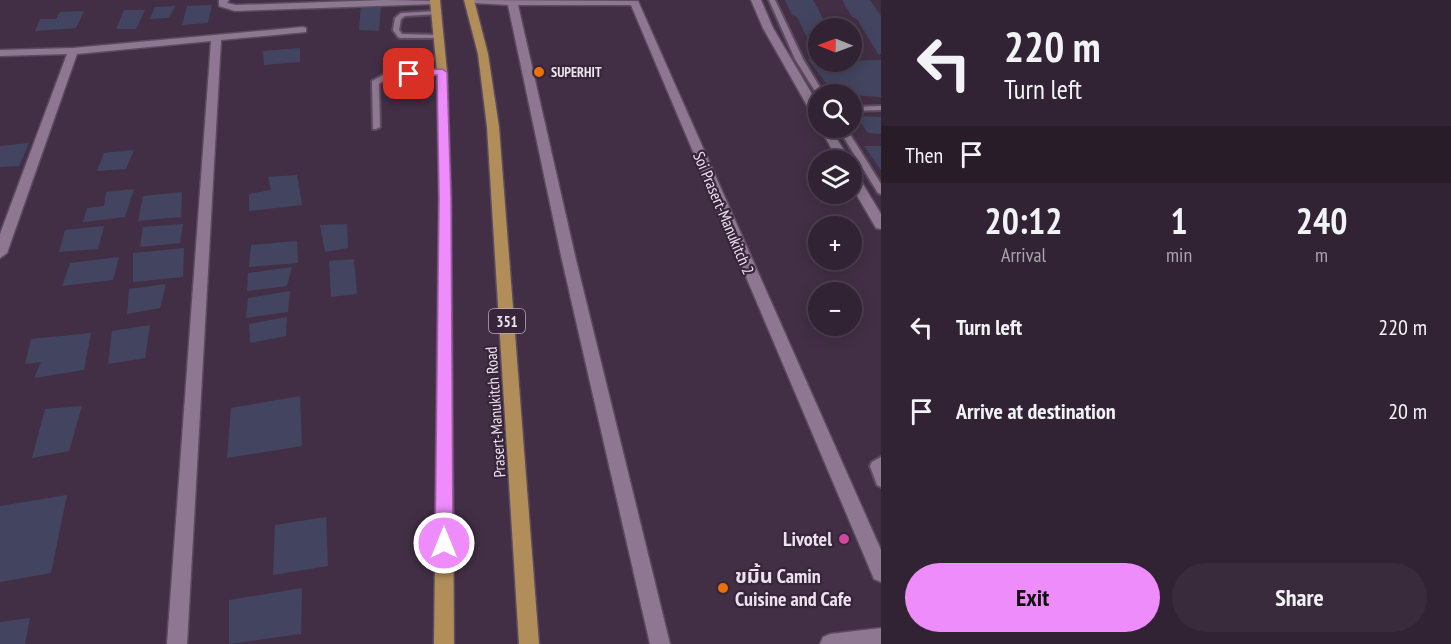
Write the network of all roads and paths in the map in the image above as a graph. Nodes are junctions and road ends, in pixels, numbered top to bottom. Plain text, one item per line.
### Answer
1 (224, 0) edge
2 (471, 0) edge
3 (756, 0) edge
4 (772, 0) edge
5 (386, 1) edge
6 (512, 1) edge
7 (297, 2) edge
8 (436, 5) edge
9 (303, 30) dead end
10 (439, 37) junction
11 (216, 39) junction
12 (73, 51) junction
13 (0, 53) edge
14 (442, 72) junction
15 (815, 84) edge
16 (808, 97) edge
17 (881, 108) edge
18 (862, 109) edge
19 (376, 126) dead end
20 (848, 138) edge
21 (881, 191) edge
22 (862, 193) edge
23 (881, 225) edge
24 (0, 253) edge
25 (881, 463) edge
26 (881, 481) edge
27 (881, 572) edge
28 (881, 638) edge
29 (177, 644) edge
30 (444, 644) edge
31 (529, 644) edge
32 (660, 644) edge
33 (830, 644) edge

1 - 7 street
2 - 6 street, Soi Prasert-Manukitch 2
2 - 31 main road, Prasert-Manukitch Road / 351
3 - 16 street
4 - 15 lane
5 - 7 street
5 - 8 street
6 - 27 street, Soi Prasert-Manukitch 2
6 - 32 street
8 - 10 main road
8 - 10 lane
9 - 11 street
10 - 14 main road
11 - 12 street
11 - 29 street
12 - 13 street
12 - 24 street
14 - 19 lane
14 - 30 main road
17 - 18 lane
20 - 21 lane
22 - 23 street
25 - 26 lane
28 - 33 street

